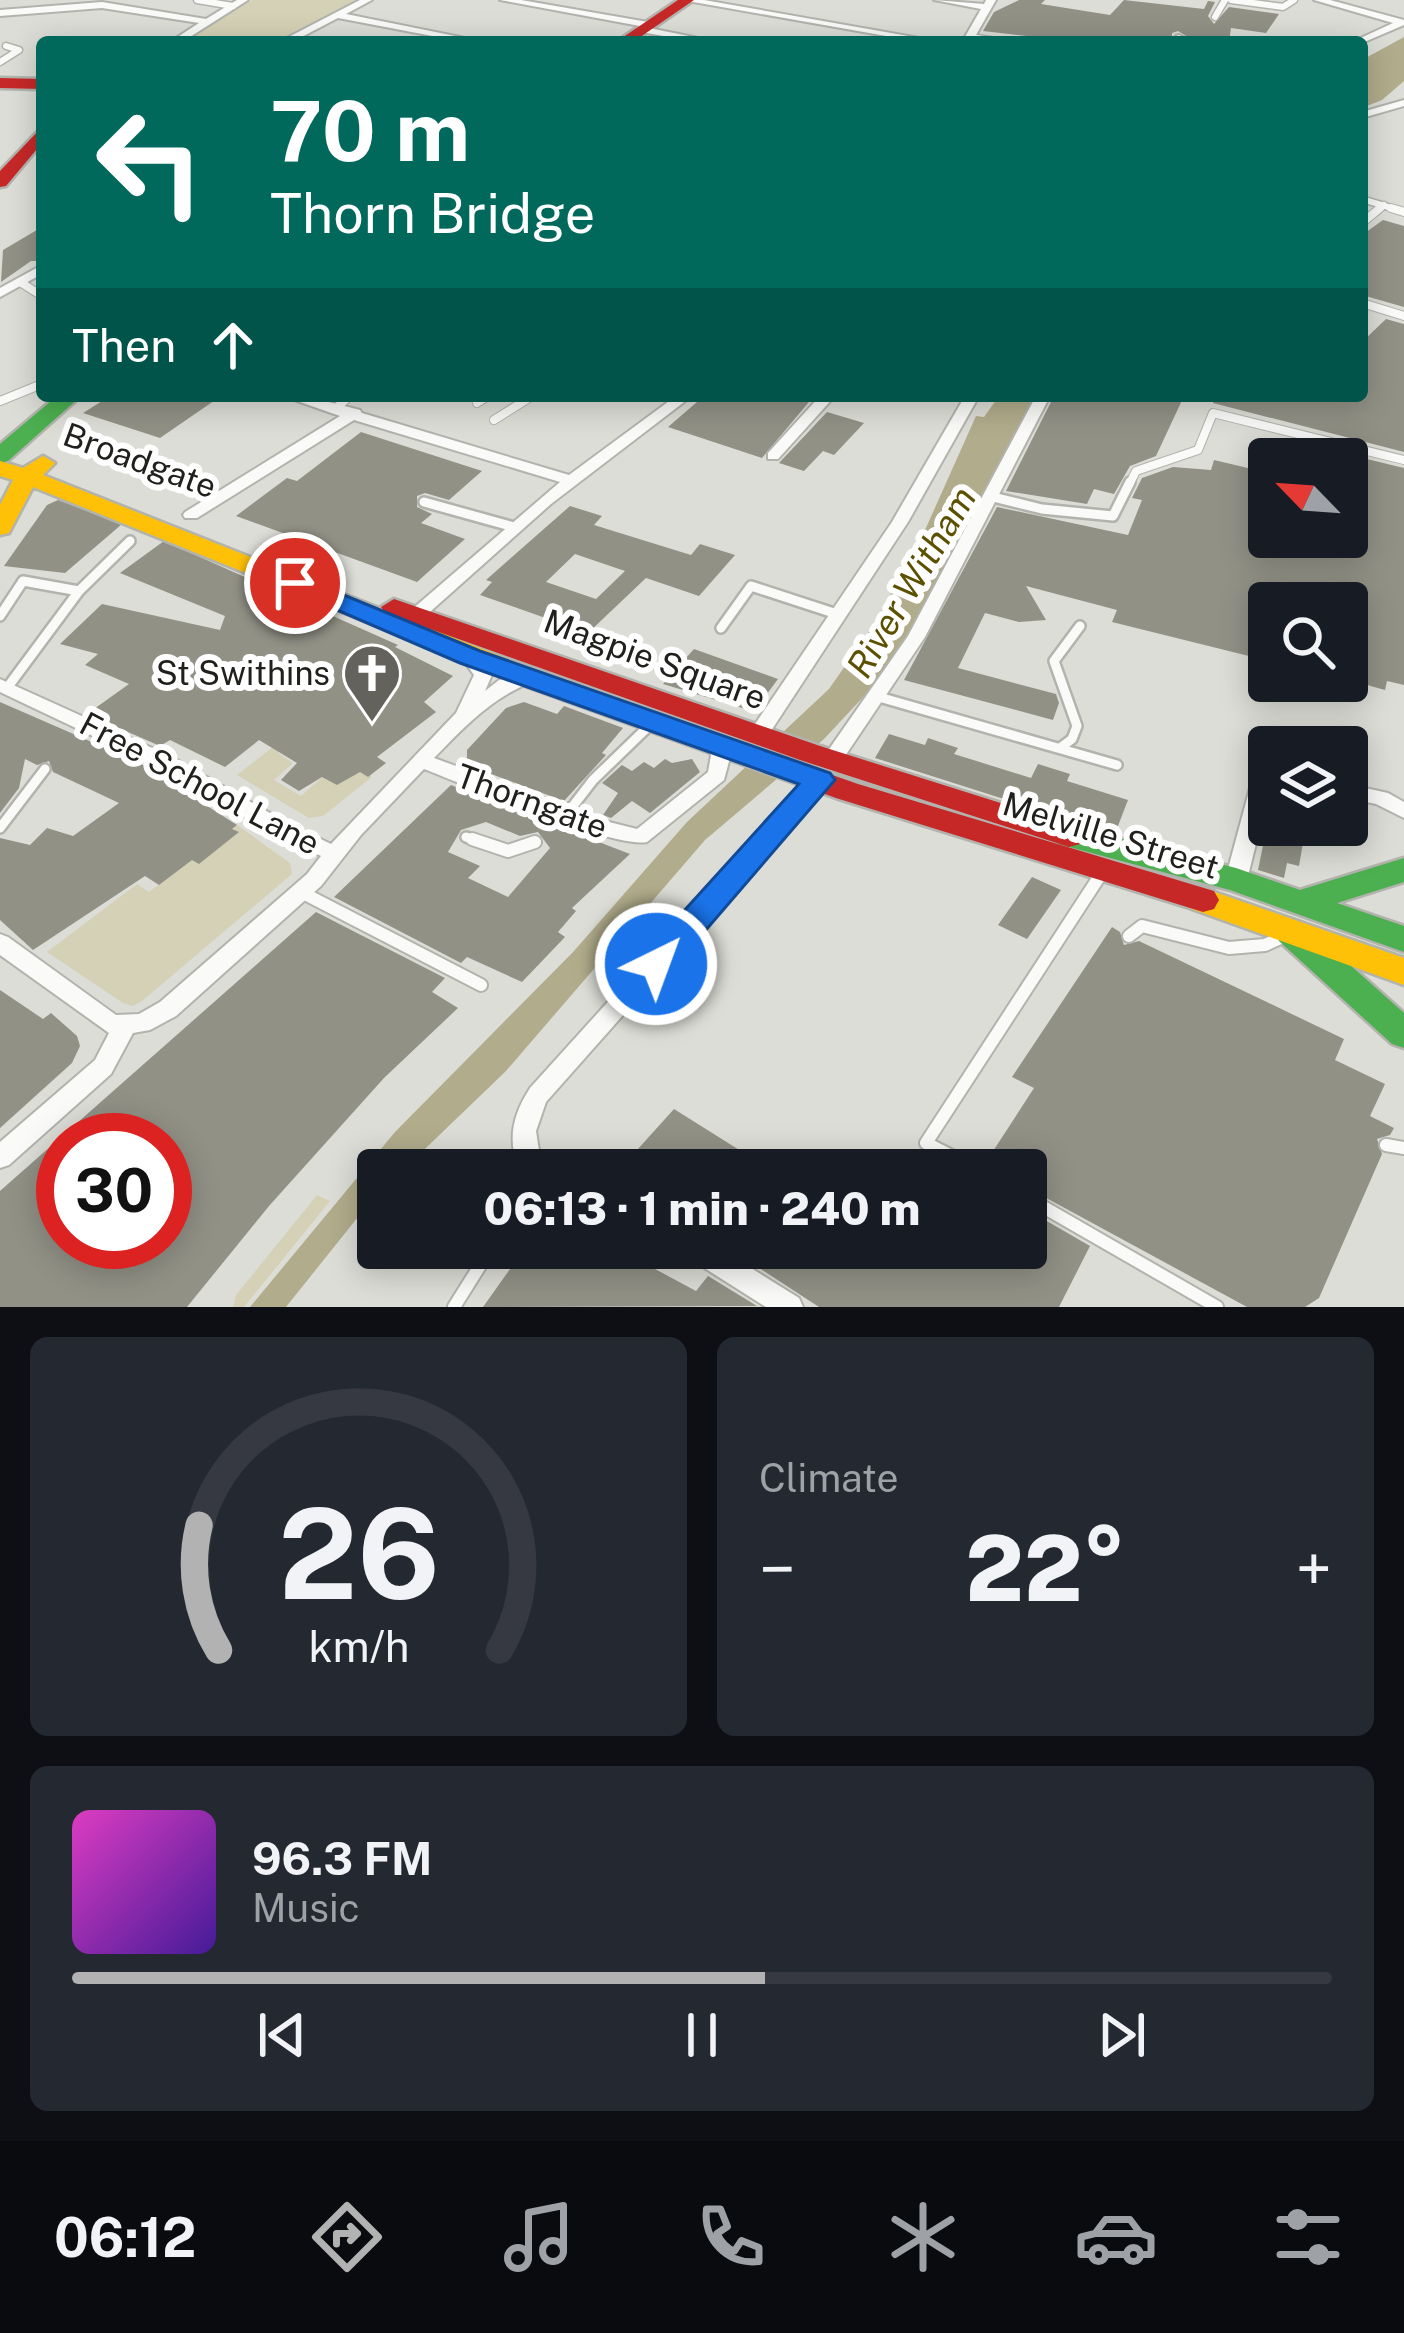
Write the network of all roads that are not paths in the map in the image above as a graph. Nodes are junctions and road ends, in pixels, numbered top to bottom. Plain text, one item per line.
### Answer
1 (197, 0) edge
2 (367, 0) edge
3 (505, 0) edge
4 (611, 0) edge
5 (687, 0) edge
6 (939, 0) edge
7 (1228, 0) edge
8 (1294, 0) edge
9 (1319, 0) edge
10 (238, 3) edge
11 (989, 4) edge
12 (0, 13) edge
13 (588, 14) junction
14 (336, 15) junction
15 (1215, 17) dead end
16 (205, 21) junction
17 (1403, 22) edge
18 (638, 32) edge
19 (184, 36) edge
20 (296, 36) edge
21 (448, 36) edge
22 (668, 36) edge
23 (902, 36) edge
24 (971, 36) edge
25 (1368, 37) edge
26 (6, 46) dead end
27 (0, 62) edge
28 (0, 83) edge
29 (36, 85) edge
30 (1404, 103) edge
31 (1368, 113) edge
32 (36, 138) edge
33 (0, 182) edge
34 (1368, 201) edge
35 (1384, 206) junction
36 (1404, 212) edge
37 (1368, 218) edge
38 (36, 273) edge
39 (20, 282) junction
40 (36, 292) edge
41 (0, 293) edge
42 (1368, 305) edge
43 (1404, 316) edge
44 (36, 386) edge
45 (0, 401) edge
46 (65, 402) edge
47 (317, 402) edge
48 (522, 402) edge
49 (677, 402) edge
50 (822, 402) edge
51 (969, 402) edge
52 (1040, 402) edge
53 (352, 405) edge
54 (494, 420) dead end
55 (772, 456) dead end
56 (13, 460) edge
57 (1404, 460) edge
58 (572, 481) junction
59 (993, 497) junction
60 (424, 502) dead end
61 (191, 515) junction
62 (514, 527) junction
63 (0, 528) edge
64 (130, 541) dead end
65 (79, 591) junction
66 (416, 615) junction
67 (840, 615) junction
68 (0, 616) edge
69 (1080, 626) dead end
70 (721, 628) dead end
71 (494, 656) junction
72 (532, 676) junction
73 (4, 687) edge
74 (879, 697) junction
75 (463, 718) junction
76 (656, 719) junction
77 (707, 737) junction
78 (760, 743) junction
79 (1060, 748) junction
80 (424, 761) junction
81 (1117, 765) dead end
82 (814, 766) junction
83 (45, 769) dead end
84 (1368, 795) edge
85 (1404, 811) edge
86 (558, 817) junction
87 (0, 828) edge
88 (466, 837) dead end
89 (535, 842) dead end
90 (1249, 846) edge
91 (334, 853) junction
92 (1404, 870) edge
93 (1103, 871) junction
94 (1236, 880) junction
95 (301, 892) junction
96 (1304, 902) junction
97 (1291, 932) junction
98 (1129, 937) dead end
99 (1404, 939) edge
100 (0, 943) edge
101 (1404, 972) edge
102 (482, 985) dead end
103 (125, 1026) junction
104 (1404, 1034) edge
105 (1386, 1145) dead end
106 (1404, 1148) edge
107 (524, 1149) edge
108 (938, 1149) edge
109 (1, 1154) edge
110 (1047, 1209) edge
111 (478, 1269) edge
112 (729, 1269) edge
113 (454, 1307) edge
114 (790, 1307) edge
115 (1217, 1307) edge

1 - 10 lane
2 - 14 street
3 - 13 street
4 - 13 street
5 - 18 main road
5 - 23 street
6 - 11 street
7 - 8 lane
7 - 15 lane
9 - 17 street
10 - 16 street
11 - 24 street
12 - 16 street
13 - 18 street
14 - 20 street
14 - 21 street
16 - 19 street
17 - 25 street
18 - 22 street
26 - 27 lane
28 - 29 main road
30 - 31 street
32 - 33 main road
34 - 35 lane
35 - 36 lane
35 - 37 lane
38 - 39 street
39 - 40 lane
39 - 41 street
42 - 43 lane
44 - 45 lane
46 - 56 main road
47 - 53 street
48 - 54 lane
49 - 58 street
50 - 55 street
51 - 67 street
52 - 59 street
53 - 58 street
53 - 61 street
56 - 61 main road, Broadgate
56 - 63 main road
56 - 71 main road, Broadgate
57 - 59 lane
58 - 62 street
59 - 74 street
60 - 62 lane
61 - 66 main road, Broadgate
62 - 66 street
64 - 65 lane
65 - 68 lane
65 - 73 lane
66 - 71 main road, Broadgate
67 - 70 lane
67 - 78 street
69 - 79 lane
71 - 72 main road, Magpie Square
71 - 75 street
71 - 78 main road, Magpie Square
72 - 75 street
72 - 76 main road, Magpie Square
73 - 91 street, Free School Lane
74 - 79 lane
74 - 82 street
75 - 80 street
76 - 77 main road, Magpie Square
76 - 86 lane
77 - 78 main road, Magpie Square
77 - 86 street, Thorngate
78 - 82 main road
79 - 81 lane
80 - 86 street, Thorngate
80 - 91 street
82 - 93 main road, Melville Street
82 - 94 main road, Melville Street
82 - 107 street
83 - 87 lane
84 - 85 street
88 - 89 lane
90 - 94 street
91 - 95 street
92 - 96 main road
93 - 97 main road, Melville Street
93 - 108 lane
94 - 96 main road, Melville Street
95 - 102 lane
95 - 103 street
96 - 99 main road, Melville Street
97 - 98 lane
97 - 101 main road, Melville Street
97 - 104 main road
100 - 103 street
103 - 109 street
105 - 106 lane
110 - 115 lane
111 - 113 lane
112 - 114 street

